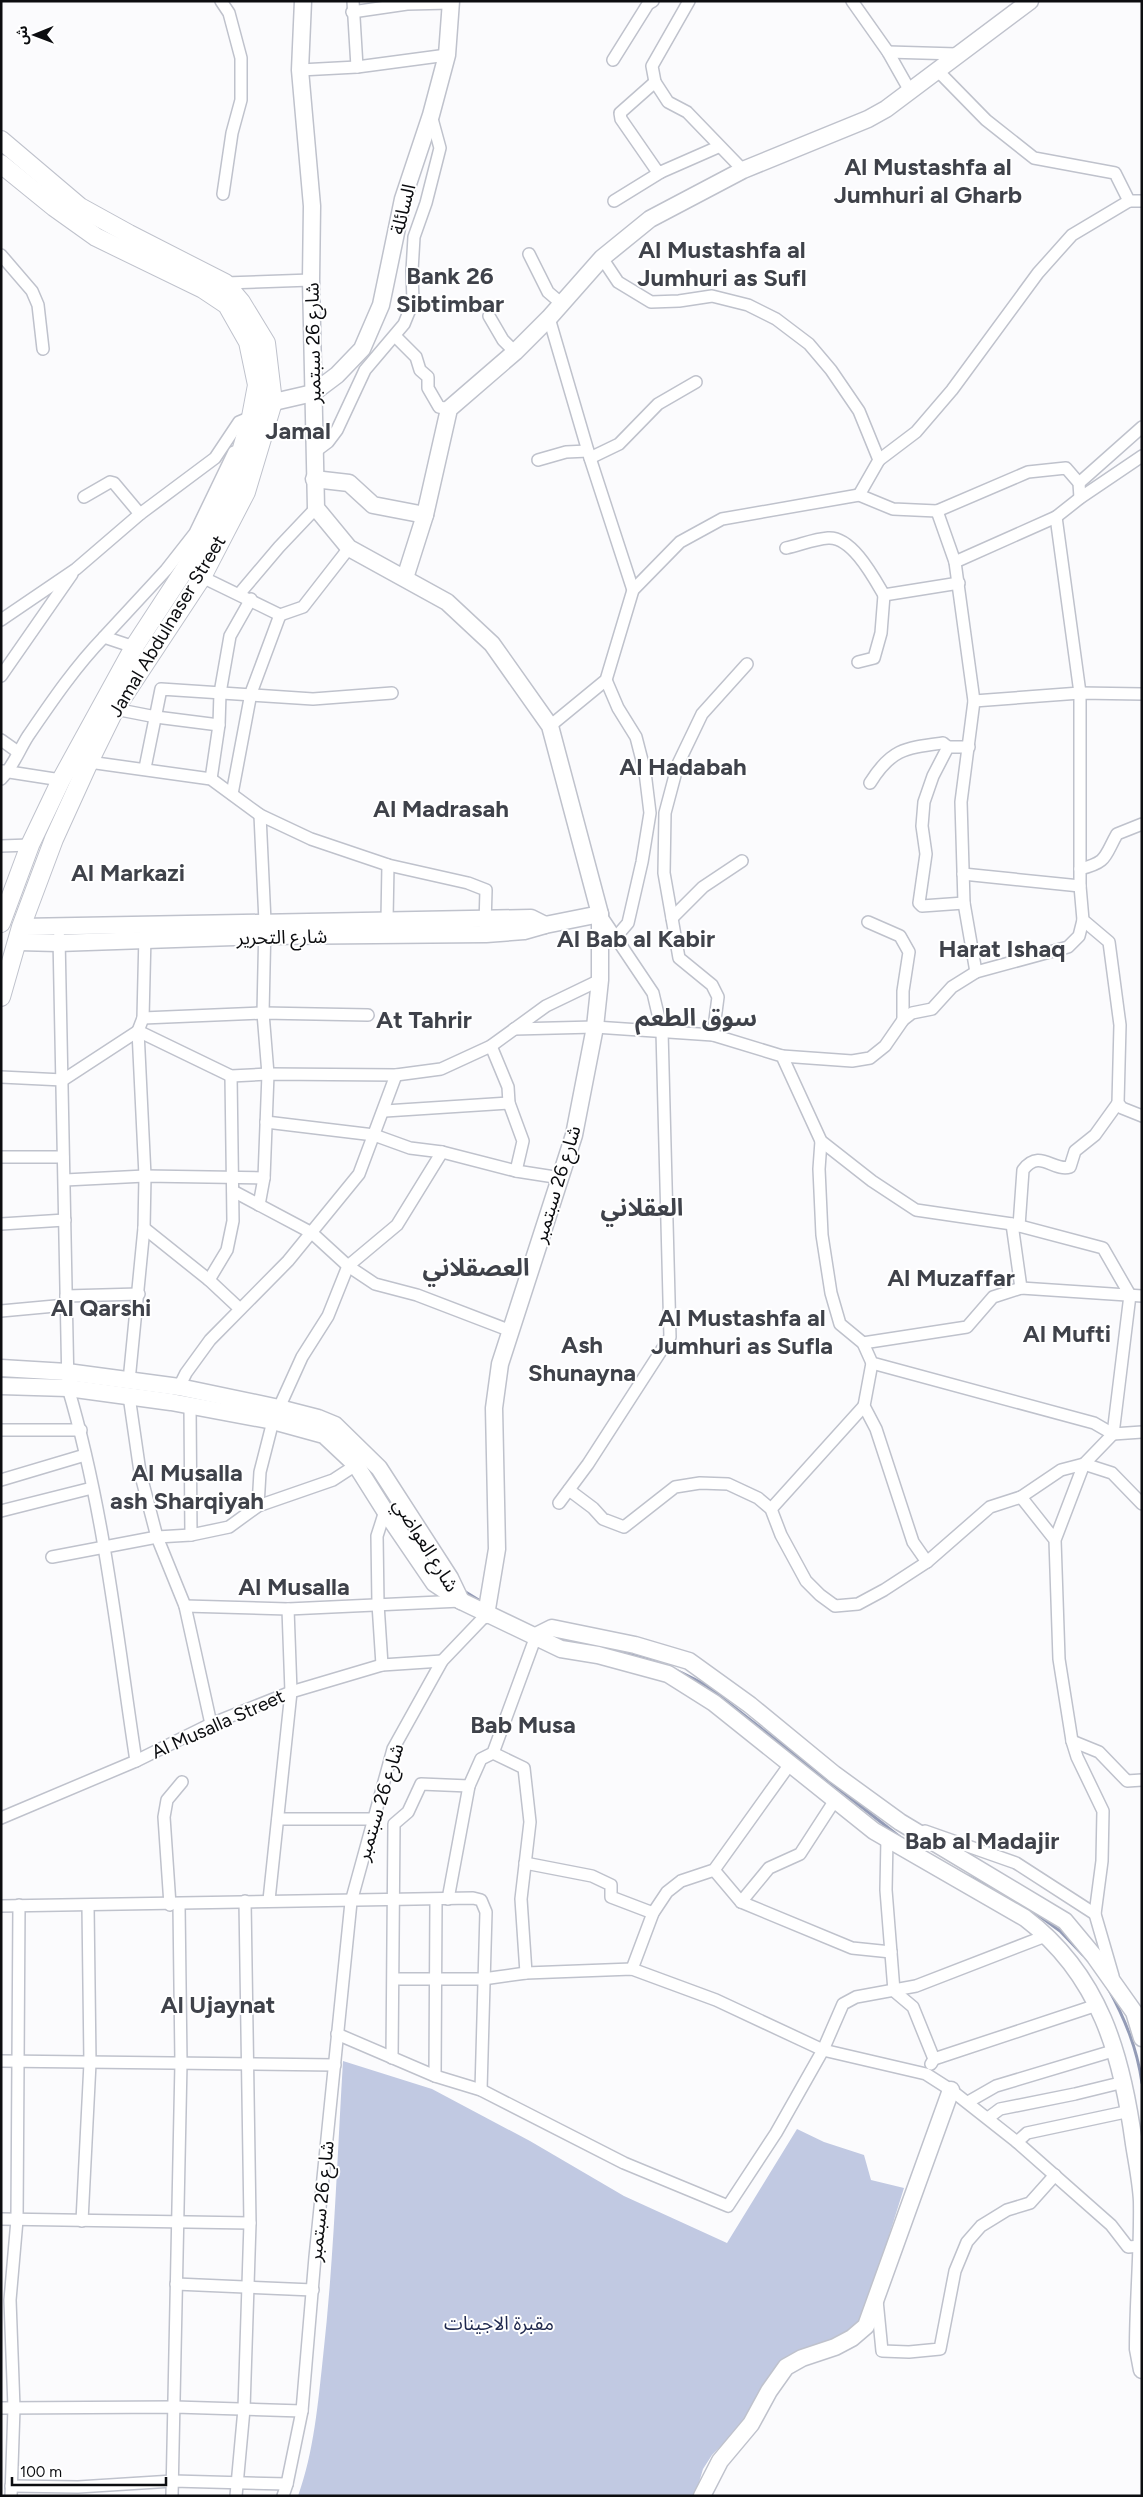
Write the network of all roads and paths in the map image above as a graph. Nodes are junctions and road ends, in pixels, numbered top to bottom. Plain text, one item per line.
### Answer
1 (221, 1) edge
2 (303, 1) edge
3 (653, 1) edge
4 (689, 1) edge
5 (852, 1) edge
6 (1030, 1) edge
7 (451, 2) edge
8 (407, 3) edge
9 (353, 6) edge
10 (888, 52) junction
11 (958, 54) junction
12 (447, 55) junction
13 (613, 60) dead end
14 (357, 67) junction
15 (300, 70) junction
16 (938, 71) junction
17 (656, 82) junction
18 (910, 91) junction
19 (431, 115) junction
20 (1, 140) edge
21 (718, 147) junction
22 (1, 164) edge
23 (743, 170) junction
24 (662, 172) junction
25 (222, 194) dead end
26 (614, 201) dead end
27 (1129, 201) junction
28 (1142, 201) edge
29 (529, 254) dead end
30 (1, 255) edge
31 (602, 258) junction
32 (311, 280) junction
33 (225, 284) junction
34 (562, 304) junction
35 (488, 316) dead end
36 (549, 318) junction
37 (395, 336) junction
38 (43, 349) dead end
39 (362, 349) junction
40 (515, 352) junction
41 (365, 370) junction
42 (696, 382) dead end
43 (313, 393) junction
44 (273, 402) junction
45 (449, 409) junction
46 (250, 414) junction
47 (1142, 427) edge
48 (316, 451) junction
49 (589, 455) junction
50 (1142, 456) edge
51 (538, 460) dead end
52 (878, 460) junction
53 (314, 478) junction
54 (1079, 483) junction
55 (859, 495) junction
56 (84, 497) dead end
57 (1080, 498) junction
58 (316, 508) junction
59 (937, 511) junction
60 (140, 514) junction
61 (425, 515) junction
62 (1056, 517) junction
63 (349, 548) junction
64 (786, 548) dead end
65 (955, 562) junction
66 (76, 569) junction
67 (202, 577) junction
68 (404, 578) junction
69 (959, 583) junction
70 (633, 590) junction
71 (884, 595) junction
72 (245, 596) junction
73 (280, 614) junction
74 (1, 620) edge
75 (104, 636) junction
76 (134, 647) junction
77 (858, 662) dead end
78 (747, 664) dead end
79 (1, 676) edge
80 (606, 680) junction
81 (1080, 692) junction
82 (220, 693) junction
83 (251, 693) junction
84 (392, 693) dead end
85 (1142, 694) edge
86 (974, 701) junction
87 (115, 709) junction
88 (156, 718) junction
89 (219, 725) junction
90 (550, 726) junction
91 (1, 740) edge
92 (948, 747) junction
93 (969, 747) junction
94 (18, 752) junction
95 (89, 762) junction
96 (145, 768) junction
97 (4, 774) edge
98 (212, 779) junction
99 (61, 780) junction
100 (870, 783) dead end
101 (232, 794) junction
102 (260, 815) junction
103 (1142, 824) edge
104 (30, 845) junction
105 (1, 846) edge
106 (742, 861) dead end
107 (388, 865) junction
108 (1080, 869) junction
109 (963, 874) junction
110 (1080, 886) junction
111 (964, 903) junction
112 (600, 914) junction
113 (672, 918) junction
114 (387, 920) junction
115 (1083, 920) junction
116 (868, 922) dead end
117 (1, 923) edge
118 (60, 926) junction
119 (485, 927) junction
120 (264, 929) junction
121 (145, 933) junction
122 (19, 934) junction
123 (616, 938) junction
124 (58, 943) junction
125 (976, 972) junction
126 (600, 980) junction
127 (1, 997) edge
128 (262, 1013) junction
129 (368, 1015) dead end
130 (143, 1018) junction
131 (903, 1020) junction
132 (595, 1027) junction
133 (514, 1029) junction
134 (138, 1031) junction
135 (662, 1031) junction
136 (713, 1035) junction
137 (491, 1046) junction
138 (782, 1056) junction
139 (268, 1074) junction
140 (396, 1075) junction
141 (231, 1076) junction
142 (1, 1077) edge
143 (63, 1080) junction
144 (509, 1103) junction
145 (1118, 1103) junction
146 (385, 1111) junction
147 (1142, 1116) edge
148 (266, 1122) junction
149 (374, 1135) junction
150 (821, 1141) junction
151 (442, 1152) junction
152 (1, 1157) edge
153 (62, 1157) junction
154 (516, 1171) junction
155 (145, 1176) junction
156 (232, 1178) junction
157 (264, 1178) junction
158 (560, 1178) junction
159 (65, 1180) junction
160 (233, 1191) junction
161 (259, 1205) junction
162 (65, 1220) junction
163 (1, 1224) edge
164 (1015, 1225) junction
165 (144, 1228) junction
166 (312, 1234) junction
167 (348, 1266) junction
168 (209, 1280) junction
169 (1021, 1288) junction
170 (139, 1294) junction
171 (1130, 1295) junction
172 (1142, 1296) edge
173 (66, 1300) junction
174 (240, 1309) junction
175 (1, 1311) edge
176 (511, 1331) junction
177 (864, 1343) junction
178 (872, 1363) junction
179 (1, 1368) edge
180 (68, 1380) junction
181 (1, 1386) edge
182 (179, 1387) junction
183 (129, 1388) junction
184 (190, 1406) junction
185 (864, 1406) junction
186 (276, 1414) junction
187 (1, 1430) edge
188 (80, 1430) junction
189 (1142, 1432) edge
190 (1113, 1434) junction
191 (85, 1455) junction
192 (356, 1464) junction
193 (1084, 1464) junction
194 (1, 1480) edge
195 (92, 1488) junction
196 (569, 1490) junction
197 (1021, 1497) junction
198 (559, 1503) dead end
199 (1142, 1504) edge
200 (258, 1506) junction
201 (771, 1509) junction
202 (1, 1511) edge
203 (385, 1512) junction
204 (191, 1535) junction
205 (157, 1536) junction
206 (1055, 1540) junction
207 (103, 1548) junction
208 (52, 1557) dead end
209 (927, 1562) junction
210 (461, 1601) junction
211 (378, 1604) junction
212 (185, 1606) junction
213 (288, 1609) junction
214 (486, 1616) junction
215 (536, 1636) junction
216 (442, 1662) junction
217 (382, 1665) junction
218 (291, 1692) junction
219 (211, 1724) junction
220 (1072, 1741) junction
221 (493, 1753) junction
222 (136, 1761) junction
223 (790, 1764) junction
224 (1142, 1780) edge
225 (182, 1782) dead end
226 (470, 1786) junction
227 (835, 1800) junction
228 (1, 1818) edge
229 (278, 1819) junction
230 (374, 1819) junction
231 (900, 1822) junction
232 (887, 1838) junction
233 (525, 1863) junction
234 (714, 1870) junction
235 (448, 1899) junction
236 (269, 1900) junction
237 (394, 1900) junction
238 (245, 1901) junction
239 (436, 1901) junction
240 (351, 1902) junction
241 (741, 1902) junction
242 (19, 1905) junction
243 (174, 1905) junction
244 (1, 1906) edge
245 (88, 1906) junction
246 (653, 1913) junction
247 (1095, 1914) junction
248 (1048, 1935) junction
249 (891, 1952) junction
250 (632, 1969) junction
251 (526, 1973) junction
252 (394, 1979) junction
253 (482, 1979) junction
254 (436, 1981) junction
255 (1115, 1987) junction
256 (894, 1991) junction
257 (1096, 2005) junction
258 (338, 2034) junction
259 (1142, 2038) edge
260 (823, 2050) junction
261 (1116, 2050) junction
262 (392, 2058) junction
263 (934, 2059) junction
264 (1, 2061) edge
265 (17, 2061) junction
266 (180, 2063) junction
267 (246, 2063) junction
268 (90, 2064) junction
269 (335, 2065) junction
270 (926, 2074) junction
271 (435, 2076) junction
272 (1124, 2082) junction
273 (480, 2090) junction
274 (951, 2090) junction
275 (968, 2102) junction
276 (1130, 2111) junction
277 (988, 2118) junction
278 (1017, 2142) junction
279 (1055, 2174) junction
280 (1, 2219) edge
281 (17, 2220) junction
282 (82, 2221) junction
283 (176, 2222) junction
284 (250, 2223) junction
285 (1141, 2246) edge
286 (176, 2284) junction
287 (248, 2287) junction
288 (313, 2290) junction
289 (877, 2298) junction
290 (6, 2299) edge
291 (1142, 2370) edge
292 (175, 2407) junction
293 (1, 2408) edge
294 (14, 2408) junction
295 (244, 2409) junction
296 (302, 2411) junction
297 (173, 2481) junction
298 (237, 2482) junction
299 (287, 2484) junction
300 (11, 2491) edge
301 (78, 2491) edge
302 (172, 2496) edge
303 (236, 2496) edge
304 (283, 2496) edge
305 (702, 2496) edge

1 - 25 street
2 - 15 main road, شارع 26 سبتمبر
3 - 13 street
4 - 17 street
5 - 10 street
6 - 11 main road
7 - 8 street
7 - 12 main road, السائلة
8 - 9 street
9 - 14 street
10 - 11 street
10 - 18 street
11 - 16 main road
12 - 14 street
12 - 19 main road, السائلة
14 - 15 street
15 - 32 main road, شارع 26 سبتمبر
16 - 18 main road
16 - 27 street
17 - 21 street
17 - 24 street
18 - 23 main road
19 - 37 street
19 - 39 main road, السائلة
20 - 33 main road, Jamal Abdulnaser Street
21 - 23 street
21 - 24 street
22 - 46 main road, Jamal Abdulnaser Street
23 - 31 main road
24 - 26 street
27 - 28 street
27 - 52 street
29 - 34 street
30 - 38 street
31 - 34 main road
31 - 52 street
32 - 33 street
32 - 43 main road, شارع 26 سبتمبر
33 - 44 main road, Jamal Abdulnaser Street
34 - 36 main road
35 - 40 street
36 - 40 main road
36 - 49 street
37 - 41 street
37 - 45 street
39 - 41 street
39 - 43 main road, السائلة
40 - 45 main road
41 - 48 street
42 - 49 street
43 - 44 main road, السائلة
43 - 48 main road, شارع 26 سبتمبر
44 - 46 main road, السائلة
44 - 67 main road, Jamal Abdulnaser Street
45 - 61 main road
46 - 60 street
46 - 75 street
46 - 76 main road, Jamal Abdulnaser Street
47 - 54 street
48 - 53 main road, شارع 26 سبتمبر
49 - 51 street
49 - 70 street
50 - 57 street
52 - 55 street
53 - 58 main road, شارع 26 سبتمبر
53 - 61 main road
54 - 57 street
54 - 59 street
55 - 59 street
55 - 70 street
56 - 60 street
57 - 62 street
58 - 63 main road, شارع 26 سبتمبر
58 - 72 street
59 - 65 street
60 - 66 street
61 - 68 main road
62 - 65 street
62 - 81 street
63 - 68 main road, شارع 26 سبتمبر
63 - 73 street
64 - 71 street
65 - 69 street
66 - 74 street
66 - 79 street
67 - 72 street
67 - 87 main road, Jamal Abdulnaser Street
68 - 90 main road, شارع 26 سبتمبر
69 - 71 street
69 - 86 street
70 - 80 street
71 - 77 street
72 - 73 street
72 - 82 street
73 - 83 street
75 - 76 street
75 - 94 street
76 - 99 main road, Jamal Abdulnaser Street
78 - 113 street
80 - 90 street
80 - 123 street
81 - 85 street
81 - 86 street
81 - 108 street
82 - 83 street
82 - 88 street
82 - 89 street
83 - 84 street
83 - 101 street
86 - 93 street
87 - 88 street
87 - 95 main road, Jamal Abdulnaser Street
88 - 89 street
88 - 96 street
89 - 98 street
90 - 112 main road, شارع 26 سبتمبر
91 - 94 street
92 - 93 street
92 - 100 street
92 - 111 street
93 - 109 street
94 - 97 street
95 - 96 street
95 - 122 main road, Jamal Abdulnaser Street
96 - 98 street
97 - 99 street
98 - 101 street
99 - 104 main road, Jamal Abdulnaser Street
101 - 102 street
102 - 107 street
102 - 120 street
103 - 108 street
104 - 105 street
104 - 117 main road, Jamal Abdulnaser Street
106 - 113 street
107 - 114 street
107 - 119 street
108 - 110 street
109 - 110 street
109 - 111 street
110 - 115 street
111 - 125 street
112 - 119 main road, شارع التحرير
112 - 123 street
112 - 126 main road, شارع 26 سبتمبر
113 - 136 street
114 - 119 main road, شارع التحرير
114 - 120 main road, شارع التحرير
115 - 125 street
115 - 145 street
116 - 131 street
118 - 121 main road, شارع التحرير
118 - 122 main road, شارع التحرير
118 - 124 street
119 - 120 main road, شارع التحرير
120 - 121 main road, شارع التحرير
120 - 128 street
121 - 124 main road, شارع التحرير
121 - 130 street
122 - 124 main road, شارع التحرير
122 - 127 main road, Jamal Abdulnaser Street
123 - 135 street
124 - 143 street
125 - 131 street
126 - 132 main road, شارع 26 سبتمبر
126 - 133 street
128 - 129 street
128 - 130 street
128 - 139 street
130 - 134 street
131 - 138 street
132 - 133 street
132 - 135 street
132 - 158 main road, شارع 26 سبتمبر
133 - 137 street
134 - 141 street
134 - 143 street
134 - 155 street
135 - 136 street
135 - 196 street
136 - 138 street
137 - 140 street
137 - 144 street
138 - 150 street
139 - 140 street
139 - 141 street
139 - 148 street
140 - 146 street
141 - 156 street
142 - 143 street
143 - 153 street
144 - 146 street
144 - 154 street
145 - 147 street
145 - 164 street
146 - 149 street
148 - 149 street
148 - 157 street
149 - 151 street
149 - 166 street
150 - 164 street
150 - 177 street
151 - 154 street
151 - 167 street
152 - 153 street
153 - 159 street
154 - 158 street
155 - 156 street
155 - 159 street
155 - 165 street
156 - 157 street
156 - 160 street
157 - 161 street
158 - 176 main road, شارع 26 سبتمبر
159 - 162 street
160 - 161 street
160 - 168 street
161 - 166 street
162 - 163 street
162 - 173 street
164 - 169 street
164 - 171 street
165 - 168 street
165 - 170 street
166 - 167 street
166 - 174 street
167 - 176 street
167 - 186 street
168 - 174 street
169 - 171 street
169 - 177 street
170 - 173 street
170 - 183 street
171 - 172 street
171 - 190 street
173 - 175 street
173 - 180 street
174 - 182 street
176 - 214 main road, شارع 26 سبتمبر
177 - 178 street
178 - 185 street
178 - 190 street
179 - 180 main road, شارع العواضي
180 - 181 main road, شارع العواضي
180 - 183 main road, شارع العواضي
180 - 188 street
182 - 183 main road, شارع العواضي
182 - 186 main road, شارع العواضي
183 - 184 main road, شارع العواضي
183 - 205 street
184 - 186 main road, شارع العواضي
184 - 204 street
185 - 201 street
185 - 209 street
186 - 192 main road, شارع العواضي
186 - 200 street
186 - 210 main road, شارع العواضي
187 - 188 street
188 - 191 street
189 - 190 street
190 - 193 street
191 - 194 street
191 - 195 street
192 - 200 street
192 - 203 main road, شارع العواضي
193 - 197 street
193 - 199 street
193 - 206 street
195 - 202 street
195 - 207 street
196 - 198 street
196 - 201 street
197 - 206 street
197 - 209 street
200 - 204 street
201 - 209 street
203 - 210 main road, شارع العواضي
203 - 211 street
204 - 205 street
205 - 207 street
205 - 212 street
206 - 220 street
207 - 208 street
207 - 222 street
210 - 211 street
210 - 214 main road
211 - 213 street
211 - 217 street
212 - 213 street
212 - 219 street
213 - 218 street
214 - 215 main road
214 - 216 street, شارع 26 سبتمبر
215 - 221 street
215 - 223 main road
215 - 231 main road
216 - 217 street, Al Musalla Street
216 - 230 street, شارع 26 سبتمبر
217 - 218 street, Al Musalla Street
218 - 219 street, Al Musalla Street
218 - 229 street
219 - 222 street, Al Musalla Street
220 - 224 street
220 - 247 street
221 - 226 street
221 - 233 street
222 - 228 street, Al Musalla Street
223 - 227 main road
223 - 234 street
225 - 243 street
226 - 235 street
226 - 237 street
227 - 232 main road
227 - 241 street
229 - 230 street
229 - 236 street
230 - 240 street, شارع 26 سبتمبر
231 - 232 main road
231 - 247 street
231 - 255 main road
232 - 248 main road
232 - 249 street
233 - 246 street
233 - 251 street
234 - 241 street
234 - 246 street
235 - 239 street
235 - 253 street
236 - 238 street
236 - 240 street
237 - 239 street
237 - 240 street
237 - 252 street
238 - 243 street
238 - 267 street
239 - 254 street
240 - 258 street, شارع 26 سبتمبر
241 - 249 street
242 - 244 street
242 - 245 street
242 - 265 street
243 - 245 street
243 - 266 street
245 - 268 street
246 - 250 street
247 - 255 street
248 - 256 street
248 - 257 main road
249 - 256 street
250 - 251 street
250 - 260 street
251 - 253 street
252 - 254 street
252 - 262 street
253 - 254 street
253 - 273 street
254 - 271 street
255 - 259 main road
256 - 260 street
256 - 263 street
257 - 261 main road
257 - 263 street
258 - 262 street
258 - 269 street, شارع 26 سبتمبر
260 - 270 street
260 - 273 street
261 - 272 main road
261 - 275 street
262 - 271 street
263 - 270 street
264 - 265 street
265 - 268 street
265 - 281 street
266 - 267 street
266 - 268 street
266 - 283 street
267 - 269 street
267 - 284 street
268 - 282 street
269 - 288 street, شارع 26 سبتمبر
270 - 274 street
271 - 273 street
272 - 276 main road
272 - 277 street
274 - 275 street
274 - 289 main road
275 - 277 street
276 - 278 street
276 - 285 main road
277 - 278 street
278 - 279 street
279 - 285 street
279 - 289 street
280 - 281 street
281 - 282 street
281 - 290 street
282 - 283 street
283 - 284 street
283 - 286 street
284 - 287 street
285 - 291 main road
286 - 287 street
286 - 292 street
287 - 288 street
287 - 295 street
288 - 296 street, شارع 26 سبتمبر
289 - 305 main road
290 - 294 street
292 - 294 street
292 - 295 street
292 - 297 street
293 - 294 street
294 - 300 street
295 - 296 street
295 - 298 street
296 - 299 street, شارع 26 سبتمبر
297 - 298 street
297 - 301 street
297 - 302 street
298 - 299 street
298 - 303 street
299 - 304 street, شارع 26 سبتمبر
300 - 301 street

